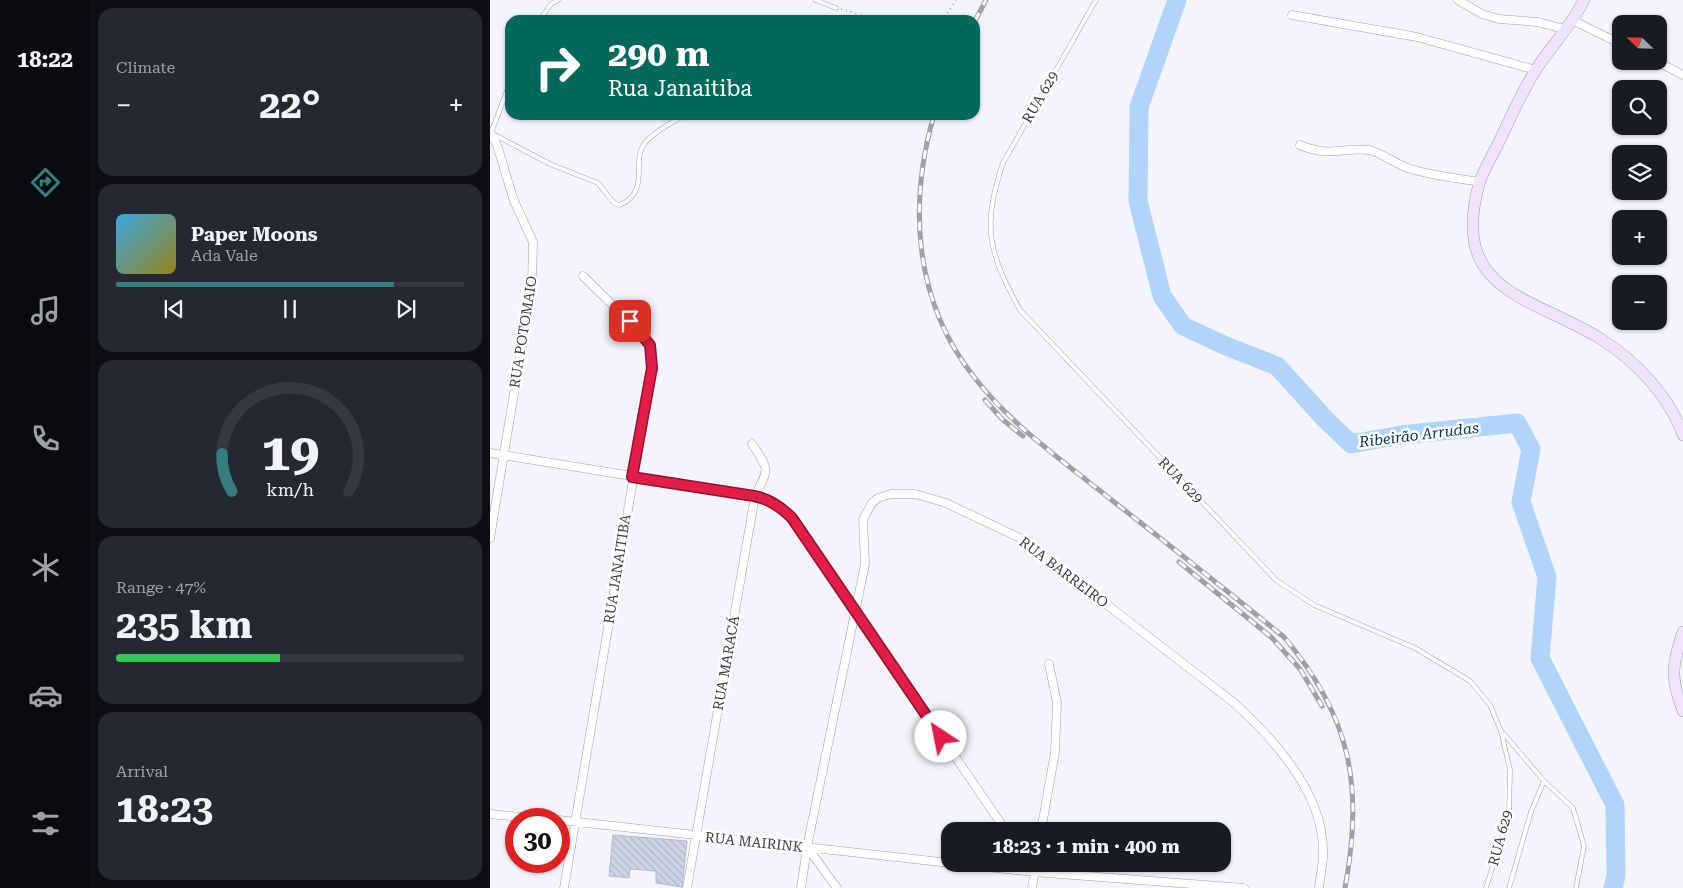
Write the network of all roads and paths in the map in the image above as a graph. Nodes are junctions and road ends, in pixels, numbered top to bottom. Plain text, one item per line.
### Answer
1 (558, 0) edge
2 (815, 0) edge
3 (956, 0) edge
4 (1096, 0) edge
5 (1458, 0) edge
6 (1584, 0) edge
7 (836, 8) joint
8 (543, 15) edge
9 (860, 15) edge
10 (946, 15) edge
11 (1292, 15) dead end
12 (1574, 21) junction
13 (1564, 29) junction
14 (1612, 40) edge
15 (1668, 67) edge
16 (1536, 70) junction
17 (1683, 75) edge
18 (505, 95) edge
19 (677, 120) edge
20 (490, 132) edge
21 (1300, 146) dead end
22 (1480, 182) junction
23 (583, 276) dead end
24 (1682, 430) edge
25 (752, 444) dead end
26 (490, 453) edge
27 (503, 455) junction
28 (632, 477) junction
29 (754, 496) junction
30 (490, 538) edge
31 (855, 611) junction
32 (1683, 632) edge
33 (1049, 664) dead end
34 (1683, 711) edge
35 (1501, 731) junction
36 (1544, 781) junction
37 (490, 814) edge
38 (505, 815) edge
39 (570, 821) edge
40 (576, 822) junction
41 (1000, 822) edge
42 (1043, 822) edge
43 (696, 836) junction
44 (807, 847) junction
45 (941, 862) edge
46 (1034, 872) edge
47 (1077, 872) edge
48 (564, 888) edge
49 (687, 888) edge
50 (801, 888) edge
51 (837, 888) edge
52 (1032, 888) edge
53 (1244, 888) edge
54 (1319, 888) edge
55 (1486, 888) edge
56 (1509, 888) edge
57 (1576, 888) edge

1 - 8 lane
2 - 7 lane
3 - 10 path
4 - 35 lane, RUA 629
5 - 13 street
6 - 12 street
7 - 9 path
11 - 16 street
12 - 13 street
12 - 14 street
13 - 16 street
15 - 17 street
16 - 22 street
18 - 20 lane
19 - 20 lane
20 - 27 street, RUA POTOMAIO
21 - 22 street
22 - 24 street
23 - 28 street, RUA JANAITIBA
25 - 29 street, RUA MARACÁ
26 - 27 street
27 - 28 street
27 - 30 street, RUA POTOMAIO
28 - 29 street
28 - 40 street, RUA JANAITIBA
29 - 31 street
29 - 43 street, RUA MARACÁ
31 - 41 street
31 - 44 street, RUA BARREIRO
31 - 54 street, RUA BARREIRO
32 - 34 street
33 - 42 street
35 - 36 lane
35 - 55 lane, RUA 629
36 - 56 lane
36 - 57 lane
37 - 38 street
39 - 40 street, RUA MAIRINK
40 - 43 street, RUA MAIRINK
40 - 48 street, RUA JANAITIBA
43 - 44 street, RUA MAIRINK
43 - 49 street, RUA MARACÁ
44 - 45 street, RUA MAIRINK
44 - 50 street, RUA BARREIRO
44 - 51 street
46 - 52 street
47 - 53 street

